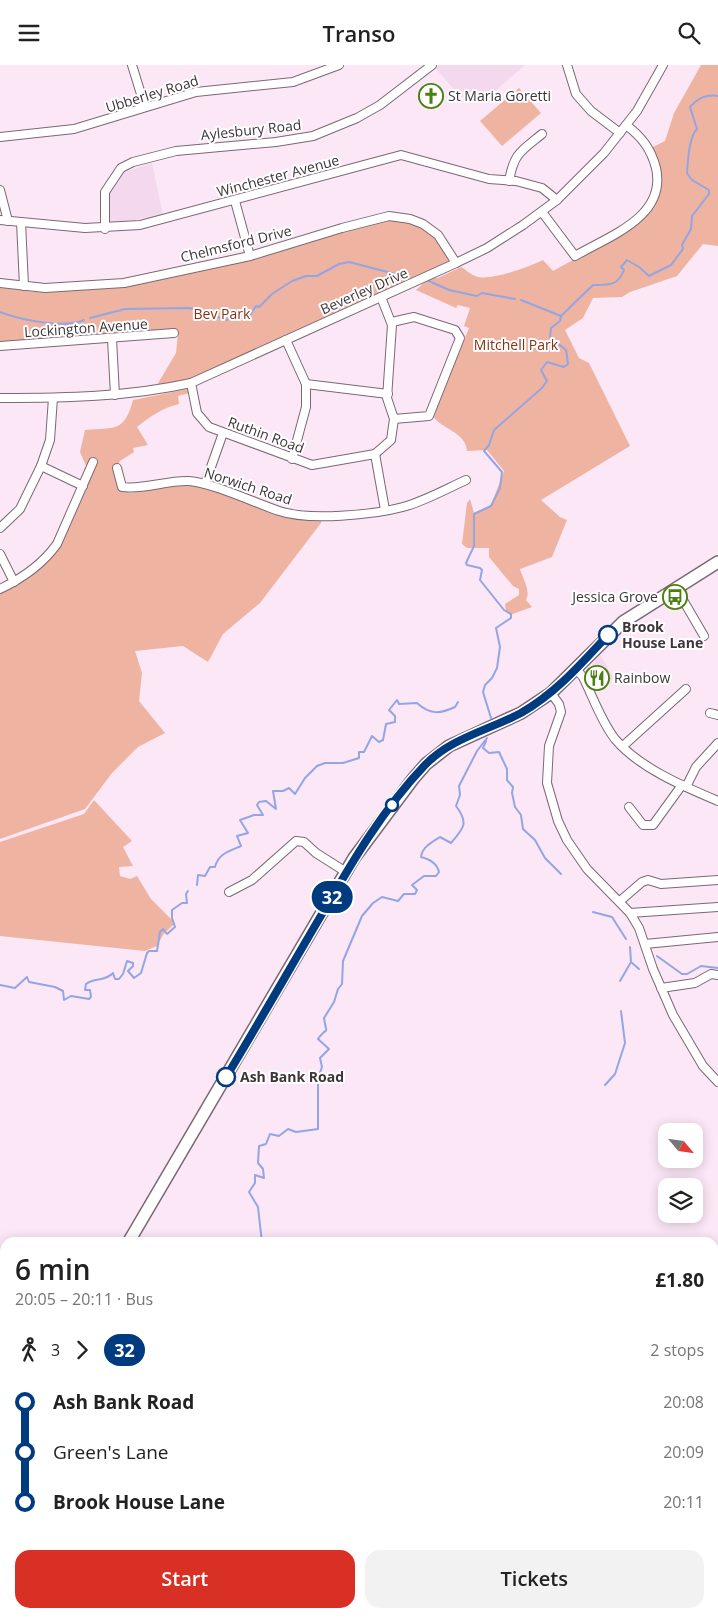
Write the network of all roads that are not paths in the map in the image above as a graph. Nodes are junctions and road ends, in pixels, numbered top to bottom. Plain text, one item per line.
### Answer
1 (132, 65) edge
2 (339, 65) edge
3 (567, 65) edge
4 (662, 65) edge
5 (426, 67) edge
6 (145, 107) junction
7 (626, 125) junction
8 (620, 133) junction
9 (542, 135) dead end
10 (0, 137) edge
11 (509, 181) junction
12 (0, 190) edge
13 (557, 200) junction
14 (235, 201) junction
15 (542, 212) junction
16 (4, 221) edge
17 (20, 222) junction
18 (105, 229) junction
19 (250, 256) junction
20 (456, 263) junction
21 (0, 283) edge
22 (24, 286) junction
23 (381, 297) junction
24 (392, 322) junction
25 (174, 333) dead end
26 (112, 339) junction
27 (286, 340) junction
28 (0, 346) edge
29 (190, 383) junction
30 (306, 384) junction
31 (388, 394) junction
32 (115, 395) junction
33 (0, 398) edge
34 (53, 398) junction
35 (394, 419) junction
36 (223, 433) junction
37 (374, 453) junction
38 (292, 459) junction
39 (94, 462) dead end
40 (41, 466) junction
41 (117, 468) dead end
42 (466, 480) dead end
43 (205, 484) junction
44 (83, 486) junction
45 (385, 510) junction
46 (0, 528) edge
47 (0, 554) edge
48 (718, 562) edge
49 (14, 582) junction
50 (676, 588) junction
51 (0, 589) edge
52 (704, 636) dead end
53 (576, 669) junction
54 (686, 689) dead end
55 (551, 693) junction
56 (718, 743) edge
57 (623, 746) junction
58 (684, 786) junction
59 (717, 799) edge
60 (629, 807) dead end
61 (346, 872) junction
62 (718, 880) edge
63 (229, 892) dead end
64 (620, 901) junction
65 (718, 907) edge
66 (630, 913) junction
67 (718, 937) edge
68 (645, 944) junction
69 (718, 975) edge
70 (661, 988) junction
71 (718, 1082) edge
72 (132, 1237) edge

1 - 6 street
2 - 6 street, Ubberley Road
3 - 8 street
4 - 7 street, Beverley Drive
5 - 18 street, Aylesbury Road
6 - 10 street, Ubberley Road
7 - 8 street, Beverley Drive
7 - 15 street
8 - 13 street, Beverley Drive
9 - 11 street
11 - 13 street, Winchester Avenue
11 - 14 street, Winchester Avenue
12 - 16 street
13 - 15 street, Beverley Drive
14 - 18 street, Winchester Avenue
14 - 19 street
15 - 20 street, Beverley Drive
16 - 17 street, Winchester Avenue
17 - 18 street, Winchester Avenue
17 - 22 street
19 - 20 street, Chelmsford Drive
19 - 22 street, Chelmsford Drive
20 - 23 street, Beverley Drive
21 - 22 street, Chelmsford Drive
23 - 24 street
23 - 27 street, Beverley Drive
24 - 31 street
24 - 35 street
25 - 26 street, Lockington Avenue
26 - 28 street, Lockington Avenue
26 - 32 street
27 - 29 street, Beverley Drive
27 - 30 street
29 - 32 street, Beverley Drive
29 - 36 street, Ruthin Road
30 - 31 street
30 - 38 street
31 - 35 street
32 - 34 street, Beverley Drive
33 - 34 street, Beverley Drive
34 - 40 street
35 - 37 street
36 - 38 street, Ruthin Road
36 - 43 street
37 - 38 street, Ruthin Road
37 - 45 street
39 - 44 street
40 - 44 street
40 - 46 street
41 - 43 street, Norwich Road
42 - 45 street, Norwich Road
43 - 45 street, Norwich Road
44 - 49 street
47 - 49 street
48 - 50 highway
49 - 51 street
50 - 52 street
50 - 53 highway
53 - 55 highway
53 - 57 street
54 - 57 street
55 - 61 highway
55 - 64 street
56 - 58 street
57 - 58 street
58 - 59 street
58 - 60 street
61 - 63 street
61 - 72 highway
62 - 64 street
64 - 66 street
65 - 66 street
66 - 68 street
67 - 68 street
68 - 70 street
69 - 70 street
70 - 71 street

